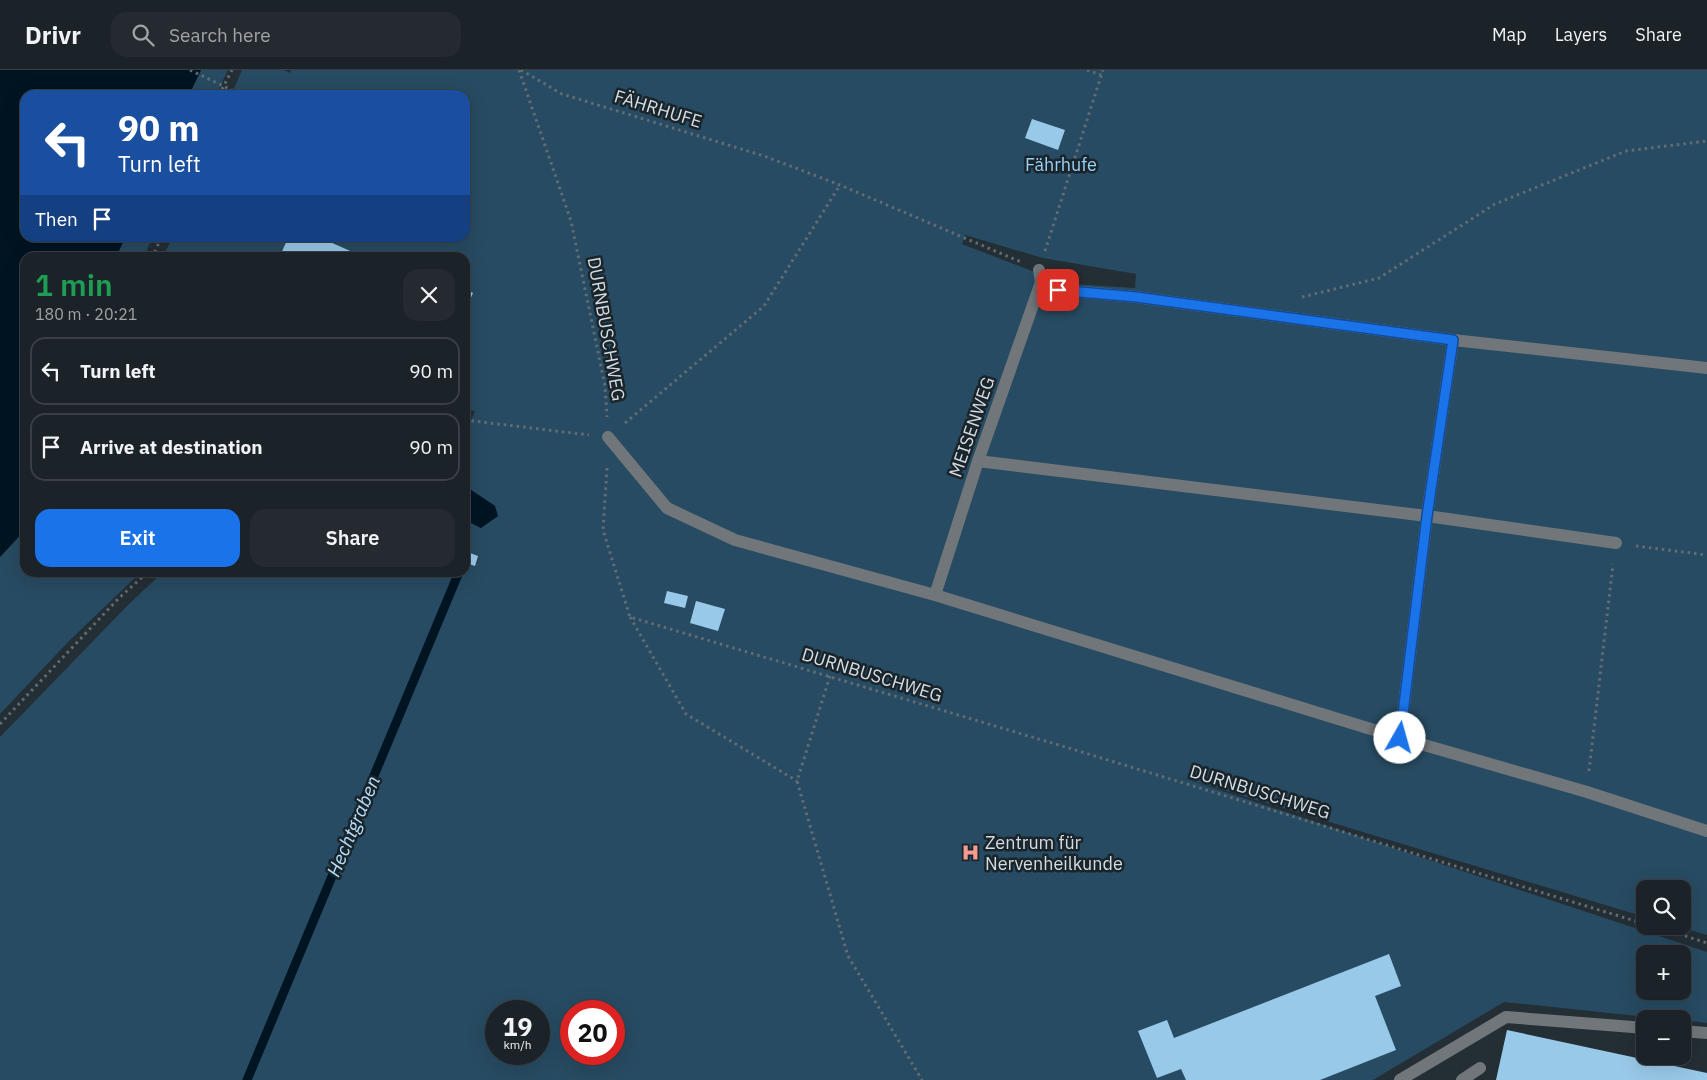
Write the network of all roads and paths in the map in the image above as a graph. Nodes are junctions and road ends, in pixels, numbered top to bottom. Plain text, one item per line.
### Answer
1 (190, 70) edge
2 (232, 70) edge
3 (520, 70) edge
4 (1086, 70) edge
5 (1102, 70) edge
6 (1101, 75) junction
7 (222, 87) junction
8 (221, 90) edge
9 (230, 90) edge
10 (1707, 141) edge
11 (840, 185) junction
12 (1039, 270) junction
13 (1039, 288) junction
14 (1294, 299) dead end
15 (1453, 340) junction
16 (1707, 368) edge
17 (470, 421) edge
18 (608, 437) junction
19 (978, 461) junction
20 (1427, 516) junction
21 (1616, 543) junction
22 (1707, 556) edge
23 (143, 577) edge
24 (935, 595) junction
25 (630, 617) junction
26 (830, 676) junction
27 (0, 724) edge
28 (1400, 738) junction
29 (797, 781) junction
30 (1587, 792) junction
31 (1707, 831) edge
32 (1636, 921) edge
33 (1684, 935) edge
34 (1707, 942) edge
35 (1636, 1027) edge
36 (1691, 1032) edge
37 (1707, 1033) edge
38 (1480, 1068) dead end
39 (922, 1080) edge
40 (1400, 1080) edge
41 (1462, 1080) edge

1 - 7 path
2 - 7 path
3 - 11 path, FÄHRHUFE
3 - 18 path, DURNBUSCHWEG
4 - 6 path
5 - 6 path
6 - 12 path
7 - 8 path
7 - 9 path
10 - 14 path
11 - 12 path, FÄHRHUFE
11 - 18 path
12 - 13 lane, MEISENWEG
13 - 15 lane
13 - 19 lane, MEISENWEG
15 - 16 lane
15 - 20 lane
17 - 18 path
18 - 24 lane
18 - 25 path, DURNBUSCHWEG
19 - 20 lane
19 - 24 lane, MEISENWEG
20 - 21 lane
20 - 28 lane
21 - 22 path
21 - 30 path
23 - 27 path
24 - 28 lane
25 - 26 path, DURNBUSCHWEG
25 - 29 path
26 - 29 path
26 - 32 path, DURNBUSCHWEG
28 - 30 lane
29 - 39 path
30 - 31 lane
33 - 34 path
35 - 40 lane
36 - 37 lane
38 - 41 lane

